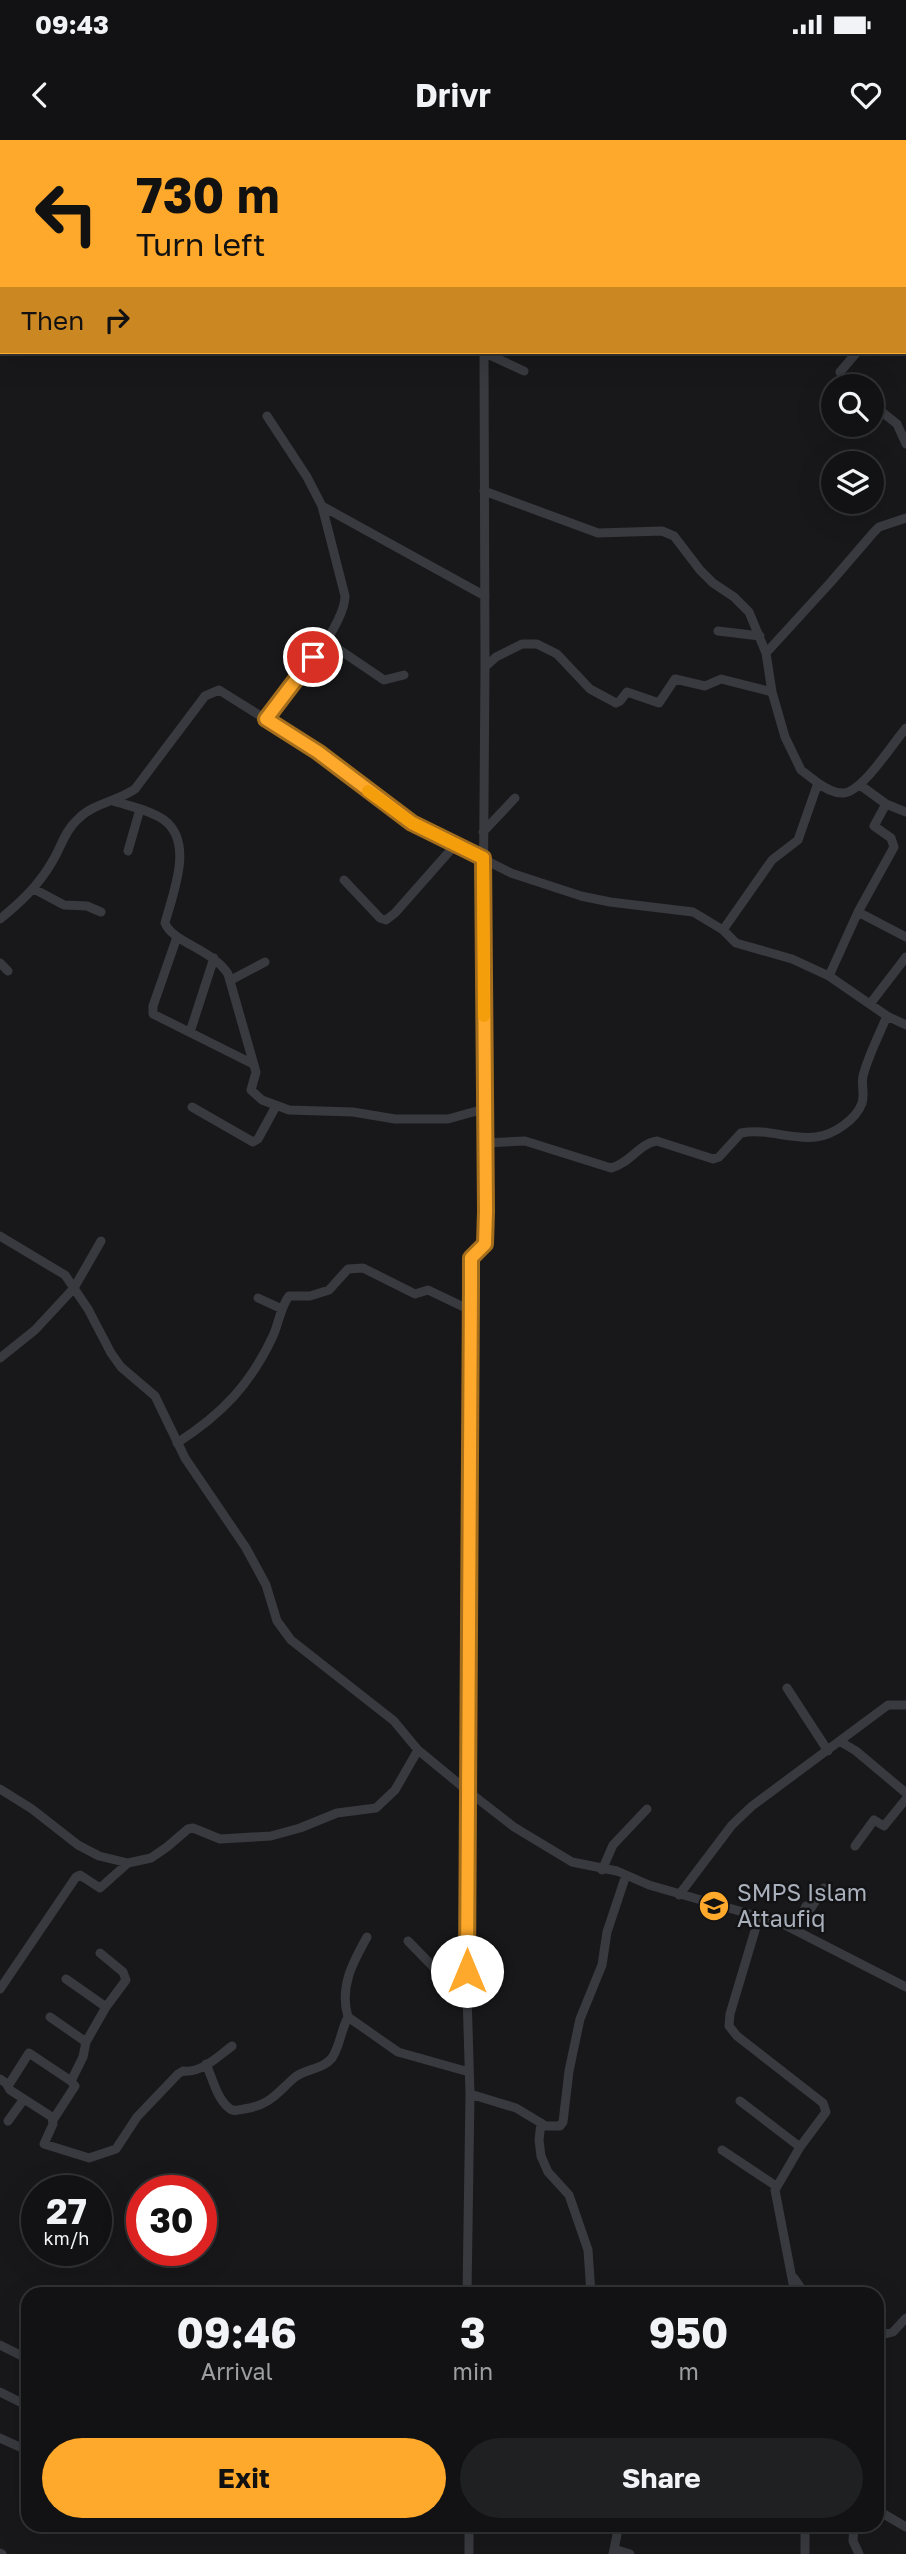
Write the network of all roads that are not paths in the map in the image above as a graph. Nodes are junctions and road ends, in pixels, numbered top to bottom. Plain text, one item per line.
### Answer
1 (484, 354) edge
2 (488, 354) edge
3 (855, 354) edge
4 (524, 371) dead end
5 (841, 374) edge
6 (884, 413) edge
7 (267, 416) dead end
8 (906, 444) edge
9 (484, 491) junction
10 (322, 506) junction
11 (906, 518) edge
12 (485, 596) junction
13 (718, 631) dead end
14 (760, 636) junction
15 (325, 640) junction
16 (766, 653) junction
17 (485, 667) junction
18 (404, 675) dead end
19 (772, 692) junction
20 (266, 719) junction
21 (906, 727) edge
22 (818, 783) junction
23 (860, 785) junction
24 (515, 798) dead end
25 (113, 801) junction
26 (886, 804) junction
27 (140, 809) junction
28 (906, 812) edge
29 (483, 832) junction
30 (456, 844) junction
31 (128, 851) dead end
32 (483, 858) junction
33 (344, 880) dead end
34 (34, 889) junction
35 (101, 912) dead end
36 (858, 912) junction
37 (0, 919) edge
38 (723, 930) junction
39 (177, 937) junction
40 (906, 937) edge
41 (906, 957) edge
42 (214, 958) junction
43 (265, 961) dead end
44 (0, 963) edge
45 (8, 971) dead end
46 (829, 976) junction
47 (231, 980) junction
48 (870, 1004) junction
49 (887, 1016) junction
50 (906, 1025) edge
51 (190, 1032) junction
52 (253, 1064) junction
53 (276, 1106) junction
54 (192, 1107) dead end
55 (484, 1109) junction
56 (484, 1143) junction
57 (0, 1236) edge
58 (101, 1241) dead end
59 (74, 1288) junction
60 (258, 1298) dead end
61 (282, 1310) junction
62 (470, 1310) junction
63 (0, 1359) edge
64 (177, 1443) junction
65 (787, 1688) dead end
66 (906, 1705) edge
67 (841, 1742) junction
68 (418, 1750) junction
69 (828, 1751) junction
70 (0, 1789) edge
71 (469, 1792) junction
72 (906, 1796) edge
73 (647, 1809) dead end
74 (855, 1846) dead end
75 (128, 1863) junction
76 (602, 1870) junction
77 (626, 1875) junction
78 (824, 1888) dead end
79 (679, 1895) junction
80 (759, 1917) junction
81 (794, 1929) junction
82 (367, 1937) dead end
83 (408, 1941) dead end
84 (100, 1953) dead end
85 (66, 1979) dead end
86 (906, 1987) edge
87 (0, 1989) edge
88 (467, 1994) junction
89 (106, 2007) junction
90 (50, 2017) dead end
91 (348, 2017) junction
92 (86, 2042) junction
93 (232, 2046) dead end
94 (206, 2064) junction
95 (469, 2072) junction
96 (71, 2081) junction
97 (4, 2082) edge
98 (470, 2094) junction
99 (24, 2099) junction
100 (740, 2101) dead end
101 (53, 2120) junction
102 (8, 2121) dead end
103 (541, 2123) junction
104 (800, 2147) junction
105 (722, 2150) dead end
106 (776, 2186) junction
107 (791, 2273) junction
108 (467, 2287) edge
109 (591, 2287) edge
110 (794, 2287) edge
111 (800, 2287) edge
112 (906, 2318) edge
113 (884, 2334) edge
114 (0, 2345) edge
115 (21, 2356) edge
116 (0, 2392) edge
117 (21, 2402) edge
118 (0, 2438) edge
119 (21, 2448) edge
120 (884, 2514) edge
121 (906, 2527) edge
122 (469, 2532) edge
123 (617, 2532) edge
124 (805, 2532) edge
125 (854, 2532) edge
126 (613, 2552) edge
127 (469, 2554) edge
128 (630, 2554) edge
129 (805, 2554) edge
130 (859, 2554) edge

1 - 9 street
2 - 4 street
3 - 5 street
6 - 8 street
7 - 10 street
9 - 12 street
9 - 14 street
10 - 12 street
10 - 15 street
11 - 16 street
12 - 17 street
13 - 14 street
14 - 16 street
15 - 18 street
15 - 20 street
16 - 19 street
17 - 19 street
17 - 29 street
19 - 22 street
20 - 25 street
20 - 30 street
21 - 23 street
22 - 23 street
22 - 38 street
23 - 26 street
24 - 29 street
25 - 27 street
25 - 34 street
26 - 28 street
26 - 36 street
27 - 31 street
27 - 39 street
29 - 32 street
30 - 32 street
30 - 33 street
32 - 38 street
32 - 55 street
34 - 35 street
34 - 37 street
36 - 40 street
36 - 46 street
38 - 46 street
39 - 42 street
39 - 51 street
41 - 48 street
42 - 47 street
42 - 51 street
43 - 47 street
44 - 45 street
46 - 48 street
47 - 52 street
48 - 49 street
49 - 50 street
49 - 56 street
51 - 52 street
52 - 53 street
53 - 54 street
53 - 55 street
55 - 56 street
56 - 62 street
57 - 59 street
58 - 59 street
59 - 63 street
59 - 64 street
60 - 61 street
61 - 62 street
61 - 64 street
62 - 71 street
64 - 68 street
65 - 69 street
66 - 67 street
67 - 69 street
67 - 72 street
68 - 71 street
68 - 75 street
69 - 79 street
70 - 75 street
71 - 76 street
71 - 88 street
72 - 74 street
73 - 76 street
75 - 87 street
76 - 77 street
77 - 79 street
77 - 103 street
78 - 81 street
79 - 80 street
80 - 81 street
80 - 104 street
81 - 86 street
82 - 91 street
83 - 88 street
84 - 89 street
85 - 89 street
88 - 95 street
89 - 92 street
90 - 92 street
91 - 94 street
91 - 95 street
92 - 96 street
93 - 94 street
94 - 101 street
95 - 98 street
96 - 97 street
96 - 101 street
97 - 99 street
98 - 103 street
98 - 108 street
99 - 101 street
99 - 102 street
100 - 104 street
103 - 109 street
104 - 106 street
105 - 106 street
106 - 107 street
107 - 110 street
107 - 111 street
112 - 113 street
114 - 115 street
116 - 117 street
118 - 119 street
120 - 121 street
122 - 127 street
123 - 126 street
124 - 129 street
125 - 130 street
126 - 128 street

